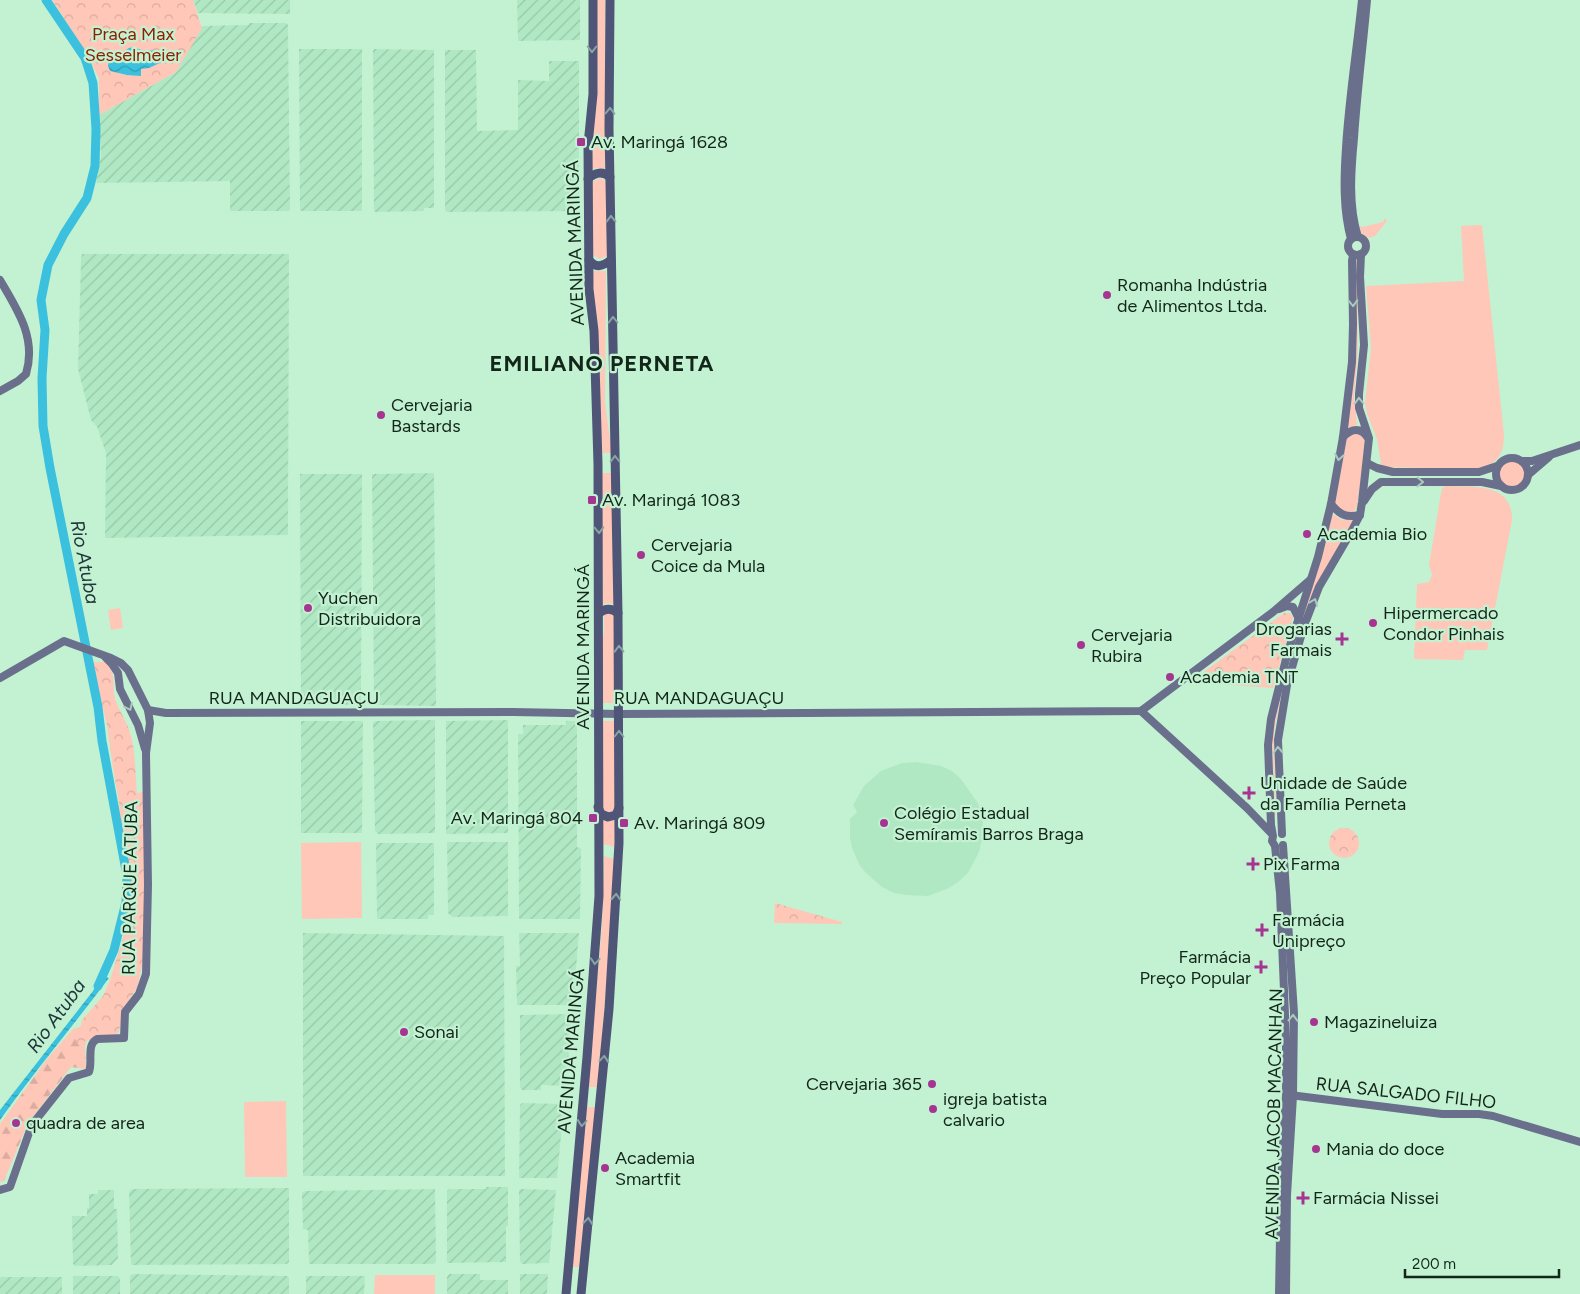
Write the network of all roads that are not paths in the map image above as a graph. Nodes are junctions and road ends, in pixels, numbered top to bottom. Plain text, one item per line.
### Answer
1 (593, 0) edge
2 (610, 0) edge
3 (1362, 0) edge
4 (1367, 0) edge
5 (610, 177) junction
6 (588, 178) junction
7 (1355, 238) junction
8 (1357, 254) junction
9 (589, 260) junction
10 (611, 260) junction
11 (0, 280) edge
12 (0, 391) edge
13 (1343, 437) junction
14 (1369, 440) junction
15 (1580, 445) edge
16 (1552, 454) junction
17 (1522, 461) junction
18 (1367, 463) junction
19 (1497, 466) junction
20 (1394, 472) junction
21 (1464, 473) junction
22 (1528, 476) junction
23 (1393, 482) junction
24 (1464, 482) junction
25 (1501, 486) junction
26 (1362, 502) junction
27 (1331, 504) junction
28 (1360, 515) junction
29 (1310, 580) junction
30 (1273, 612) junction
31 (599, 613) junction
32 (618, 613) junction
33 (1299, 619) junction
34 (102, 655) junction
35 (0, 678) edge
36 (135, 684) junction
37 (120, 689) junction
38 (148, 710) junction
39 (1141, 711) junction
40 (166, 713) junction
41 (598, 714) junction
42 (619, 714) junction
43 (150, 723) junction
44 (138, 725) junction
45 (146, 753) junction
46 (598, 807) junction
47 (619, 808) junction
48 (1271, 816) junction
49 (1282, 817) junction
50 (1282, 834) junction
51 (1273, 836) junction
52 (1279, 846) junction
53 (1290, 1096) junction
54 (1580, 1142) edge
55 (0, 1190) edge
56 (568, 1269) junction
57 (584, 1270) junction
58 (566, 1294) edge
59 (581, 1294) edge
60 (1280, 1294) edge
61 (1286, 1294) edge

1 -> 6 main road, AVENIDA MARINGÁ
5 -> 2 main road, AVENIDA MARINGÁ
3 - 7 street
4 - 7 street
5 - 6 main road
10 -> 5 main road, AVENIDA MARINGÁ
6 - 9 main road, AVENIDA MARINGÁ
7 - 8 street
7 - 8 street
8 -> 13 street
14 -> 8 street
9 - 10 main road
9 -> 31 main road, AVENIDA MARINGÁ
32 -> 10 main road, AVENIDA MARINGÁ
11 - 12 street
13 - 14 street
13 -> 27 street
14 - 18 street
15 - 16 street
16 - 17 street
16 - 22 street
17 - 19 street
17 - 22 street
18 - 20 street
18 - 26 street
19 - 21 street
19 - 25 street
20 - 21 street
20 - 23 street
21 - 24 street
22 - 25 street
23 -> 24 street
23 - 26 street
24 - 25 street
26 - 28 street
27 - 28 street
27 - 29 street
49 -> 28 street
29 - 30 street
29 - 33 street
30 - 33 street
30 - 39 street
31 - 32 main road
31 - 41 main road, AVENIDA MARINGÁ
42 -> 32 main road, AVENIDA MARINGÁ
33 - 48 street
34 - 35 street
34 - 36 street
34 - 37 street
36 - 37 street
36 - 38 street
37 -> 44 street
38 - 40 street, RUA MANDAGUAÇU
38 - 43 street
39 - 42 street, RUA MANDAGUAÇU
39 - 51 street
40 - 41 street, RUA MANDAGUAÇU
40 - 43 street
41 - 42 street, RUA MANDAGUAÇU
41 - 46 main road, AVENIDA MARINGÁ
47 -> 42 main road, AVENIDA MARINGÁ
43 - 44 street
43 - 45 street
44 - 45 street
45 - 55 street, RUA PARQUE ATUBA
46 - 47 main road
46 -> 56 main road, AVENIDA MARINGÁ
57 -> 47 main road, AVENIDA MARINGÁ
48 - 49 street
48 - 51 street
49 - 50 street
50 - 51 street
50 - 52 street
51 - 52 street
52 - 53 street, AVENIDA JACOB MACANHAN
53 - 54 street, RUA SALGADO FILHO
53 - 60 street, AVENIDA JACOB MACANHAN
53 - 61 street, AVENIDA JACOB MACANHAN
56 - 57 main road
56 - 58 main road, AVENIDA MARINGÁ
57 - 59 main road, AVENIDA MARINGÁ

